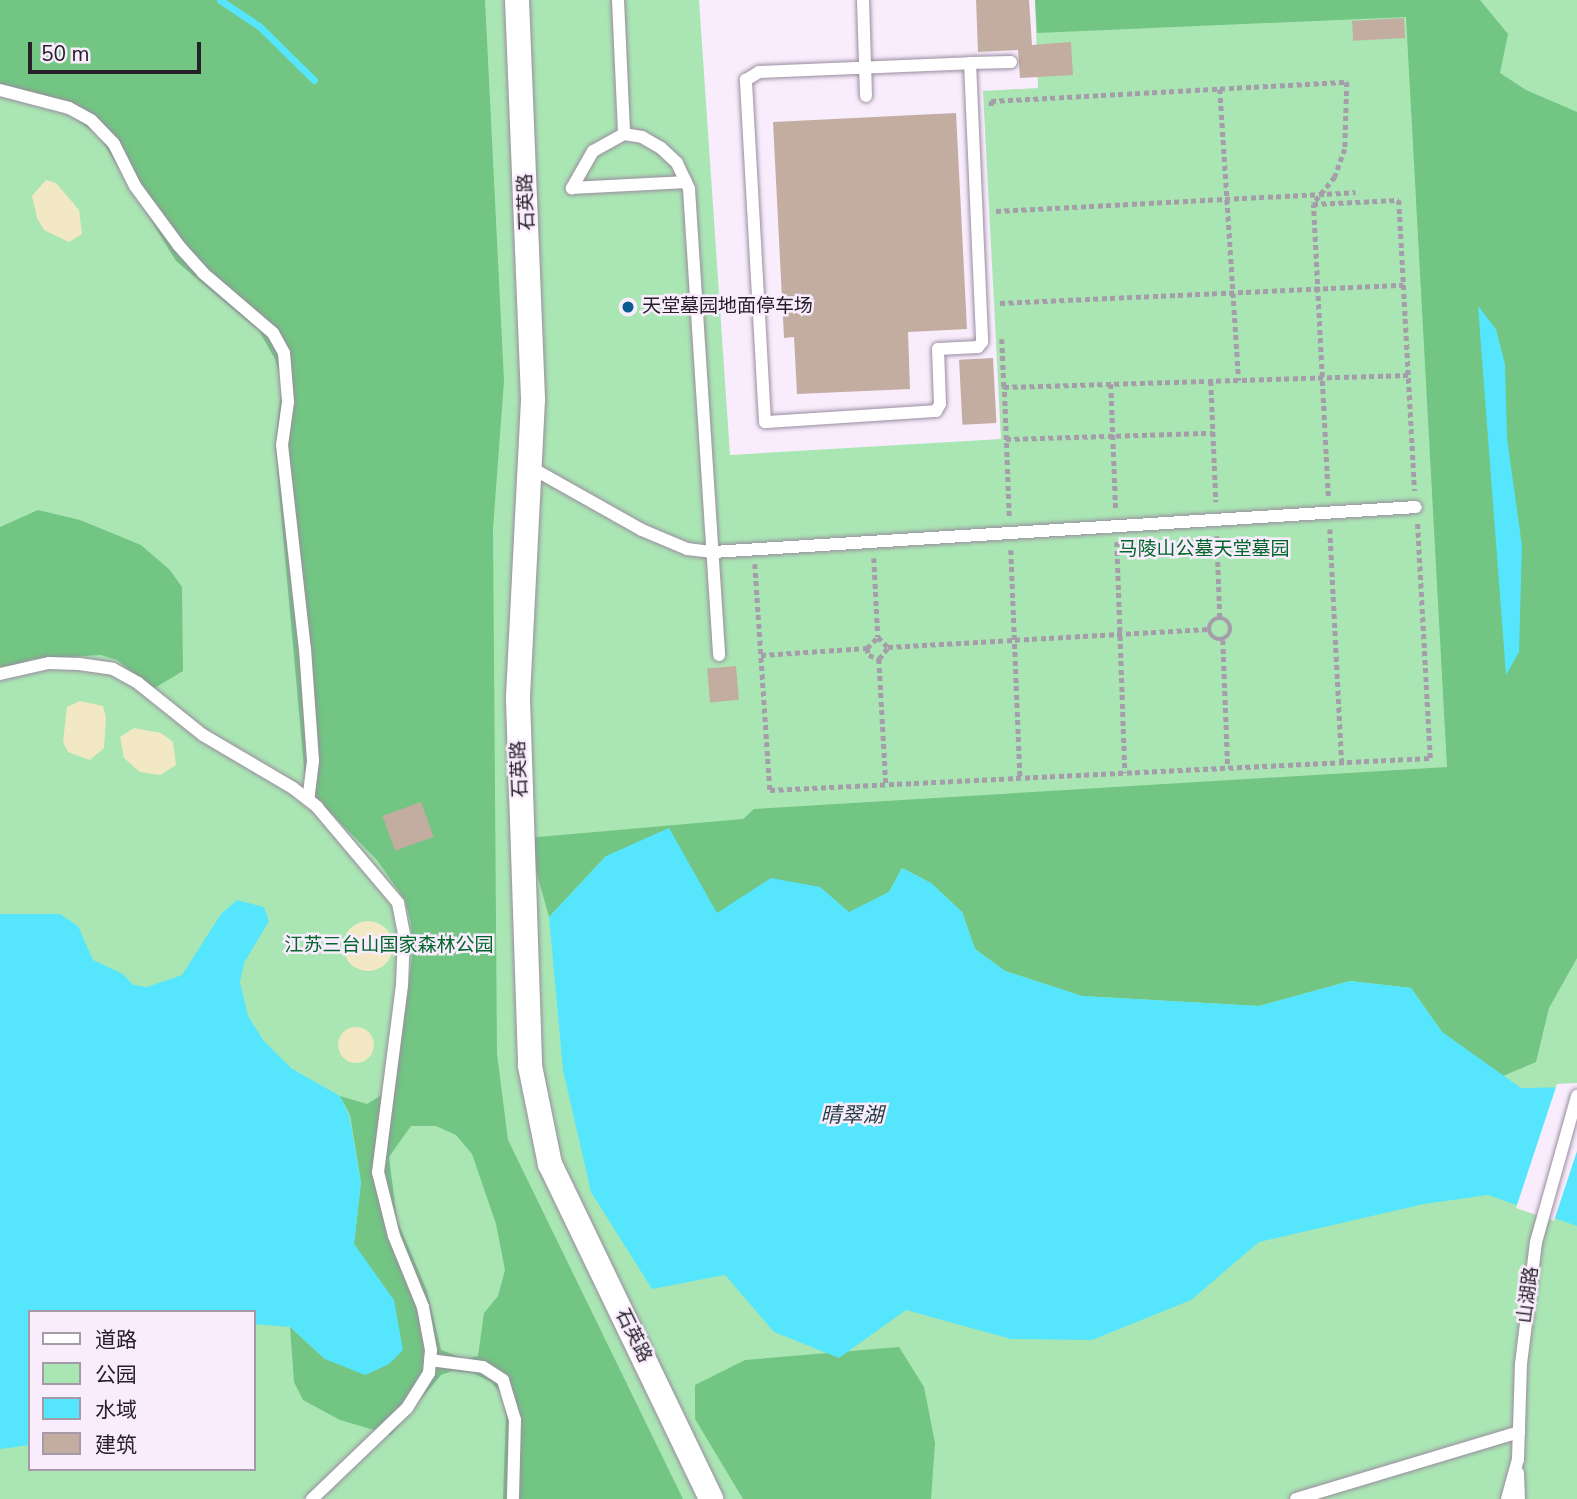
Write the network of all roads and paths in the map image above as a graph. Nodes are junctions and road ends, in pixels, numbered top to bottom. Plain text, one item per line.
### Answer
1 (517, 0) edge
2 (618, 0) edge
3 (863, 0) edge
4 (1011, 62) dead end
5 (970, 63) junction
6 (865, 68) junction
7 (1220, 89) junction
8 (0, 90) edge
9 (866, 96) dead end
10 (992, 115) dead end
11 (624, 134) junction
12 (686, 182) junction
13 (1356, 192) dead end
14 (1321, 194) junction
15 (995, 198) dead end
16 (1227, 199) junction
17 (1313, 204) junction
18 (996, 211) junction
19 (997, 225) dead end
20 (1404, 285) junction
21 (1317, 289) junction
22 (1000, 290) dead end
23 (1233, 292) junction
24 (1000, 303) junction
25 (1001, 315) dead end
26 (1001, 327) dead end
27 (1409, 375) junction
28 (1322, 378) junction
29 (1238, 380) junction
30 (1211, 381) junction
31 (1111, 384) junction
32 (1004, 387) junction
33 (1213, 433) junction
34 (1113, 437) junction
35 (1006, 439) junction
36 (530, 467) junction
37 (1416, 507) junction
38 (1329, 512) junction
39 (1216, 520) junction
40 (1116, 526) junction
41 (1010, 532) junction
42 (873, 541) junction
43 (754, 549) junction
44 (713, 552) junction
45 (1220, 617) junction
46 (1208, 629) junction
47 (1120, 633) junction
48 (878, 637) junction
49 (1014, 639) junction
50 (1223, 640) junction
51 (888, 647) junction
52 (867, 648) junction
53 (719, 655) dead end
54 (761, 655) junction
55 (879, 659) junction
56 (0, 674) edge
57 (1342, 762) junction
58 (1228, 768) junction
59 (1125, 773) junction
60 (1020, 778) junction
61 (886, 785) junction
62 (309, 800) junction
63 (1577, 1096) edge
64 (430, 1360) junction
65 (1519, 1432) junction
66 (1518, 1459) junction
67 (1318, 1496) edge
68 (312, 1499) edge
69 (513, 1499) edge
70 (711, 1499) edge
71 (1296, 1499) edge
72 (1507, 1499) edge
73 (1519, 1499) edge

1 - 36 street, 石英路
2 - 11 lane
3 - 6 lane
4 - 5 lane
5 - 6 lane
5 - 6 lane
6 - 9 lane
7 - 10 path
7 - 14 path
7 - 16 path
8 - 62 lane
11 - 12 lane
11 - 12 lane
12 - 44 lane
13 - 14 path
14 - 16 path
14 - 17 path
15 - 18 path
16 - 18 path
16 - 23 path
17 - 20 path
17 - 21 path
18 - 19 path
20 - 21 path
20 - 27 path
21 - 23 path
21 - 28 path
22 - 24 path
23 - 24 path
23 - 29 path
24 - 25 path
26 - 32 path
27 - 28 path
27 - 37 path
28 - 29 path
28 - 38 path
29 - 30 path
30 - 31 path
30 - 33 path
31 - 32 path
31 - 34 path
32 - 35 path
33 - 34 path
33 - 39 path
34 - 35 path
34 - 40 path
35 - 41 path
36 - 44 lane
36 - 70 street, 石英路
37 - 38 lane
37 - 57 path
38 - 39 lane
38 - 57 path
39 - 40 lane
39 - 45 path
40 - 41 lane
40 - 47 path
41 - 42 lane
41 - 49 path
42 - 43 lane
42 - 48 path
43 - 44 lane
43 - 54 path
44 - 53 lane
45 - 46 path
45 - 50 path
46 - 47 path
46 - 50 path
47 - 49 path
47 - 59 path
48 - 51 path
48 - 52 path
49 - 51 path
49 - 60 path
50 - 58 path
51 - 55 path
52 - 54 path
52 - 55 path
54 - 61 path
55 - 61 path
56 - 62 lane
57 - 58 path
58 - 59 path
59 - 60 path
60 - 61 path
62 - 64 lane
63 - 65 lane, 山湖路
64 - 68 lane
64 - 69 lane
65 - 66 lane, 山湖路
65 - 67 lane
66 - 72 lane, 山湖路
66 - 73 lane
67 - 71 lane

